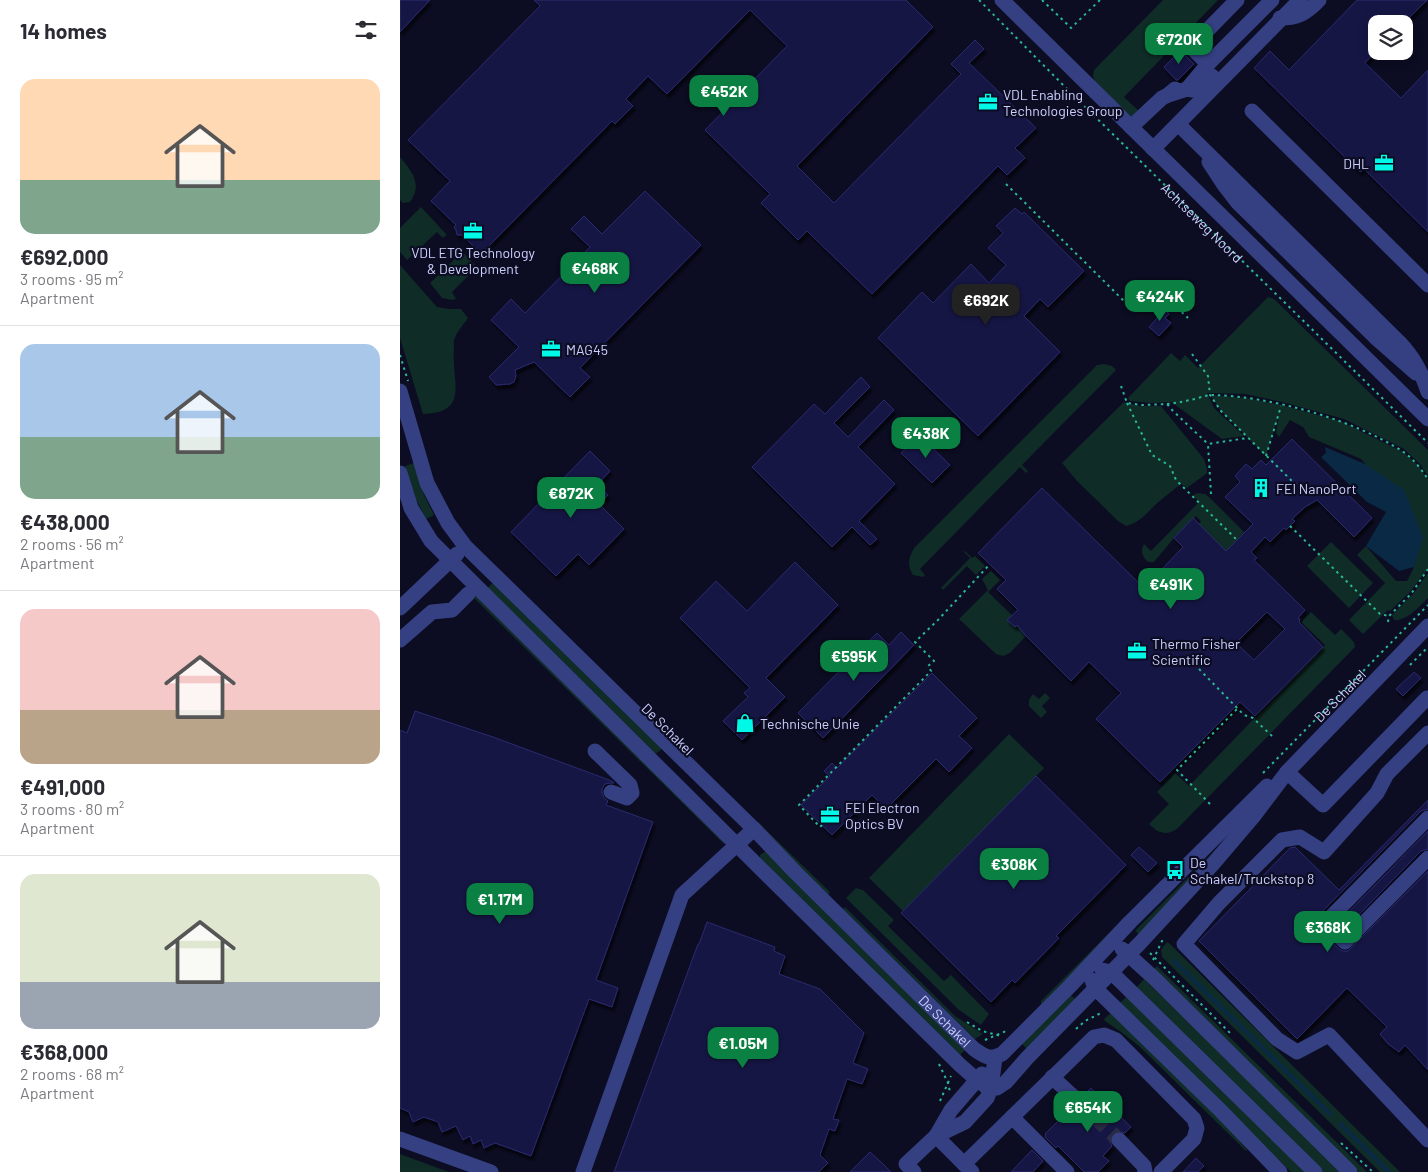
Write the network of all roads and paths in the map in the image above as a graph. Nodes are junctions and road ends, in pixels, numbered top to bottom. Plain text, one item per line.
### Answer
1 (979, 0) edge
2 (1002, 0) edge
3 (1042, 0) edge
4 (1100, 0) edge
5 (1237, 0) edge
6 (1272, 0) edge
7 (1300, 0) edge
8 (1319, 0) edge
9 (1282, 18) junction
10 (1208, 64) junction
11 (1186, 83) junction
12 (1252, 111) dead end
13 (1178, 124) junction
14 (1131, 127) junction
15 (1154, 149) junction
16 (1006, 184) dead end
17 (1428, 285) edge
18 (1163, 294) dead end
19 (1132, 309) dead end
20 (1188, 318) dead end
21 (1192, 354) dead end
22 (400, 355) edge
23 (1121, 386) dead end
24 (404, 388) edge
25 (1427, 389) edge
26 (1210, 395) junction
27 (1127, 403) junction
28 (1167, 404) junction
29 (1281, 405) junction
30 (1426, 412) edge
31 (408, 426) edge
32 (1248, 438) junction
33 (1428, 443) edge
34 (1208, 444) junction
35 (1266, 456) junction
36 (400, 474) edge
37 (1428, 479) edge
38 (1298, 482) dead end
39 (1211, 494) dead end
40 (1290, 526) dead end
41 (1237, 540) dead end
42 (465, 546) junction
43 (450, 561) junction
44 (990, 564) dead end
45 (1428, 570) edge
46 (468, 594) dead end
47 (1428, 605) edge
48 (400, 608) edge
49 (1388, 616) junction
50 (1388, 622) dead end
51 (1428, 626) edge
52 (400, 640) edge
53 (1201, 664) dead end
54 (1428, 699) edge
55 (1238, 708) junction
56 (1428, 733) edge
57 (1273, 737) dead end
58 (595, 751) dead end
59 (1263, 772) dead end
60 (1287, 772) junction
61 (611, 792) dead end
62 (1210, 804) dead end
63 (1428, 818) edge
64 (822, 825) dead end
65 (754, 829) junction
66 (737, 845) junction
67 (1428, 858) edge
68 (1161, 942) dead end
69 (1109, 944) junction
70 (1128, 955) junction
71 (1088, 967) junction
72 (1145, 970) junction
73 (1111, 972) junction
74 (1095, 988) junction
75 (962, 1019) dead end
76 (1013, 1044) junction
77 (995, 1058) junction
78 (1052, 1077) junction
79 (977, 1080) junction
80 (991, 1088) junction
81 (1078, 1101) tunnel mouth
82 (1012, 1117) junction
83 (936, 1136) junction
84 (400, 1139) edge
85 (1118, 1140) tunnel mouth
86 (1428, 1140) edge
87 (968, 1168) edge
88 (491, 1172) edge
89 (582, 1172) edge
90 (914, 1172) edge
91 (1067, 1172) edge
92 (1145, 1172) edge
93 (1160, 1172) edge
94 (1280, 1172) edge
95 (1315, 1172) edge
96 (1350, 1172) edge

1 - 33 path, Achtseweg Noord
2 - 14 street, Achtseweg Noord
3 - 4 path
5 - 10 street
6 - 10 street
7 - 9 street
8 - 9 street
9 - 11 street
9 - 13 street
10 - 11 street
11 - 14 street
12 - 17 street
13 - 15 street
13 - 25 street
14 - 15 street, Achtseweg Noord
15 - 30 street, Achtseweg Noord
16 - 19 path
18 - 20 path
21 - 26 path
22 - 24 path
23 - 27 path
24 - 31 street, De Schakel
26 - 28 path
26 - 29 path
26 - 32 path
27 - 28 path
27 - 41 path
28 - 34 path
29 - 35 path
29 - 37 path
31 - 42 street, De Schakel
32 - 34 path
32 - 35 path
34 - 39 path
35 - 38 path
36 - 43 street, De Schakel
40 - 49 path
42 - 43 street
42 - 65 street, De Schakel
43 - 48 street
43 - 66 street, De Schakel
44 - 64 path
45 - 49 path
46 - 52 street
47 - 59 path, De Schakel
49 - 50 path
51 - 60 street, De Schakel
53 - 55 path
54 - 60 street
55 - 57 path
55 - 62 path
56 - 86 street
58 - 61 street
60 - 69 street, De Schakel
60 - 70 street, De Schakel
63 - 67 street
65 - 66 street
65 - 77 street, De Schakel
66 - 79 street, De Schakel
66 - 89 street
68 - 72 path
69 - 70 street
69 - 71 street, De Schakel
70 - 72 street
70 - 73 street, De Schakel
71 - 73 street
71 - 74 street
71 - 76 street, De Schakel
72 - 96 street
73 - 74 street, De Schakel
73 - 95 street
74 - 80 street, De Schakel
74 - 94 street
75 - 76 path, De Schakel
76 - 77 street, De Schakel
77 - 79 street, De Schakel
77 - 80 street, De Schakel
78 - 81 street
78 - 82 street
78 - 93 street
79 - 80 street, De Schakel
79 - 83 street, De Schakel
80 - 83 street, De Schakel
82 - 87 street
82 - 91 street
83 - 87 street
83 - 90 street
84 - 88 street
85 - 92 street

